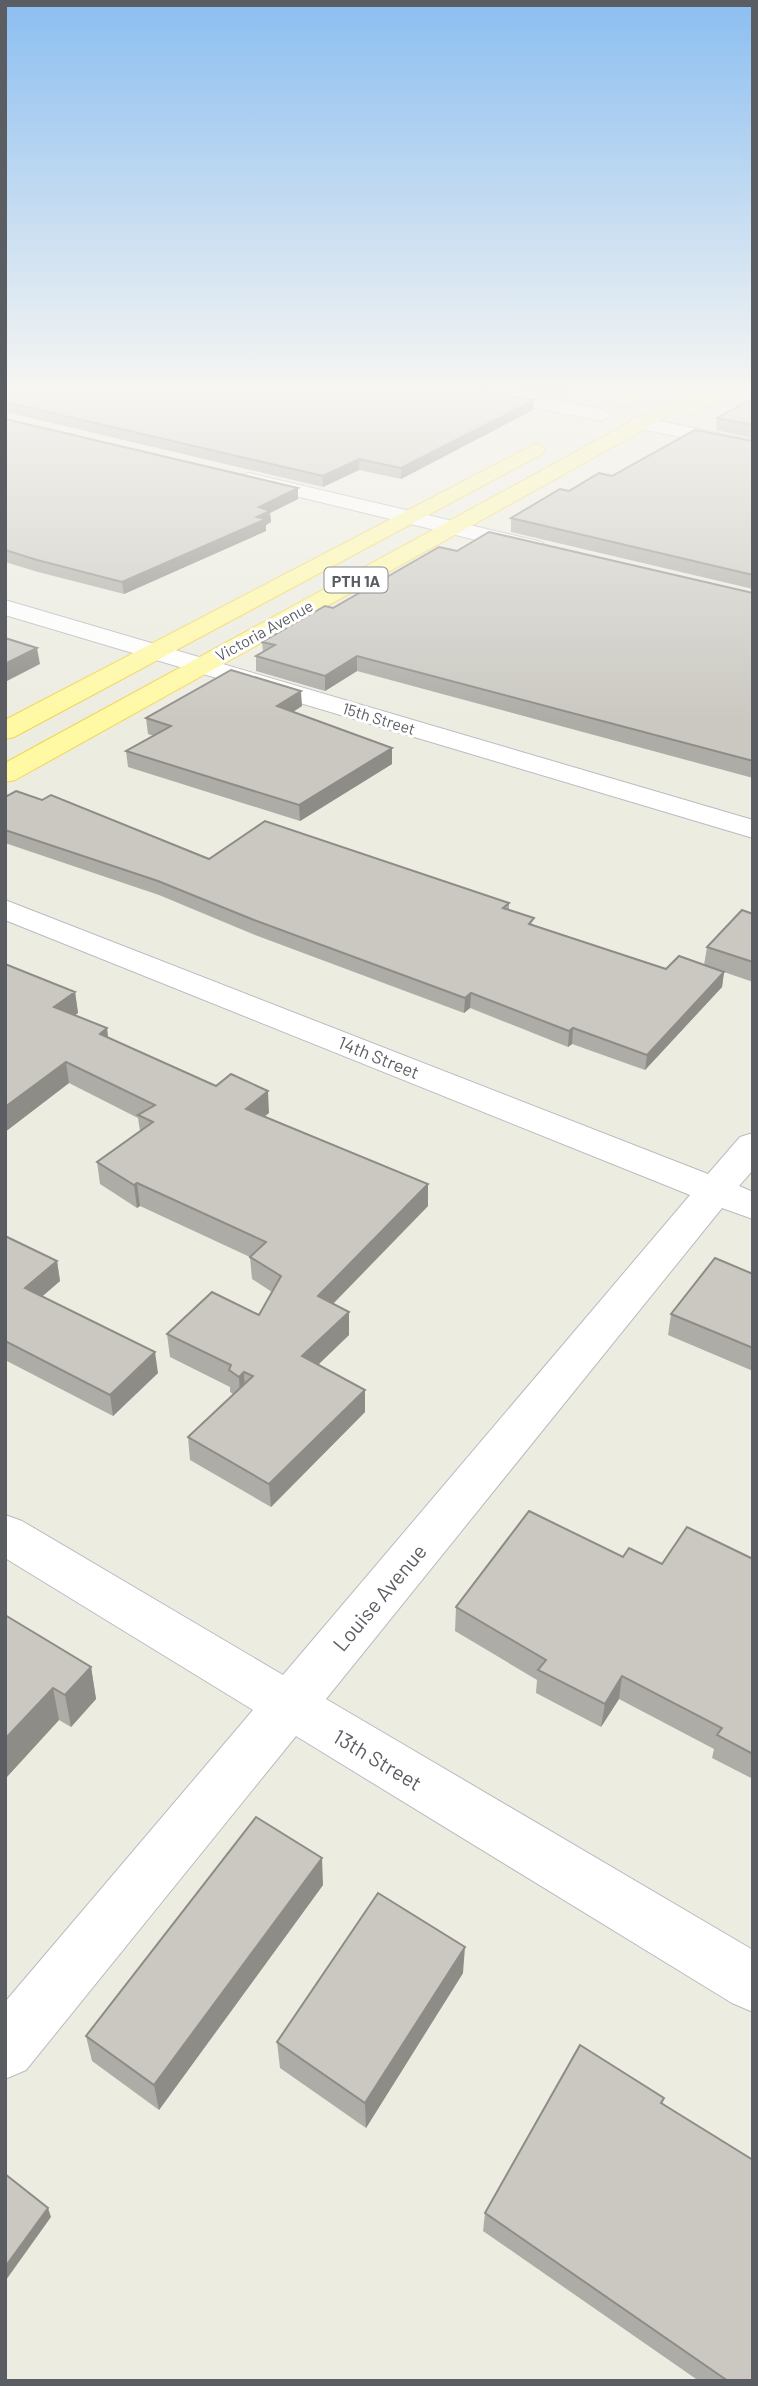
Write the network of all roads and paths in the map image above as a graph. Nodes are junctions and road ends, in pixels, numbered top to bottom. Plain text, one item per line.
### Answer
1 (327, 498) edge
2 (445, 498) edge
3 (504, 498) edge
4 (408, 518) junction
5 (451, 528) junction
6 (555, 552) edge
7 (5, 607) edge
8 (155, 652) junction
9 (201, 665) junction
10 (5, 731) edge
11 (5, 774) edge
12 (753, 829) edge
13 (5, 909) edge
14 (753, 1145) edge
15 (734, 1198) edge
16 (5, 1534) edge
17 (289, 1706) junction
18 (753, 1983) edge
19 (5, 2049) edge

1 - 4 street
2 - 4 main road, Victoria Avenue / PTH 1A
3 - 5 main road, Victoria Avenue / PTH 1A
4 - 5 street
4 - 8 main road, Victoria Avenue / PTH 1A
5 - 6 street
5 - 9 main road, Victoria Avenue / PTH 1A
7 - 8 street, 15th Street
8 - 9 street, 15th Street
8 - 10 main road, Victoria Avenue / PTH 1A
9 - 11 main road, Victoria Avenue / PTH 1A
9 - 12 street, 15th Street
13 - 15 street, 14th Street
14 - 15 street, Louise Avenue
15 - 17 street, Louise Avenue
16 - 17 street, 13th Street
17 - 18 street, 13th Street
17 - 19 street, Louise Avenue

